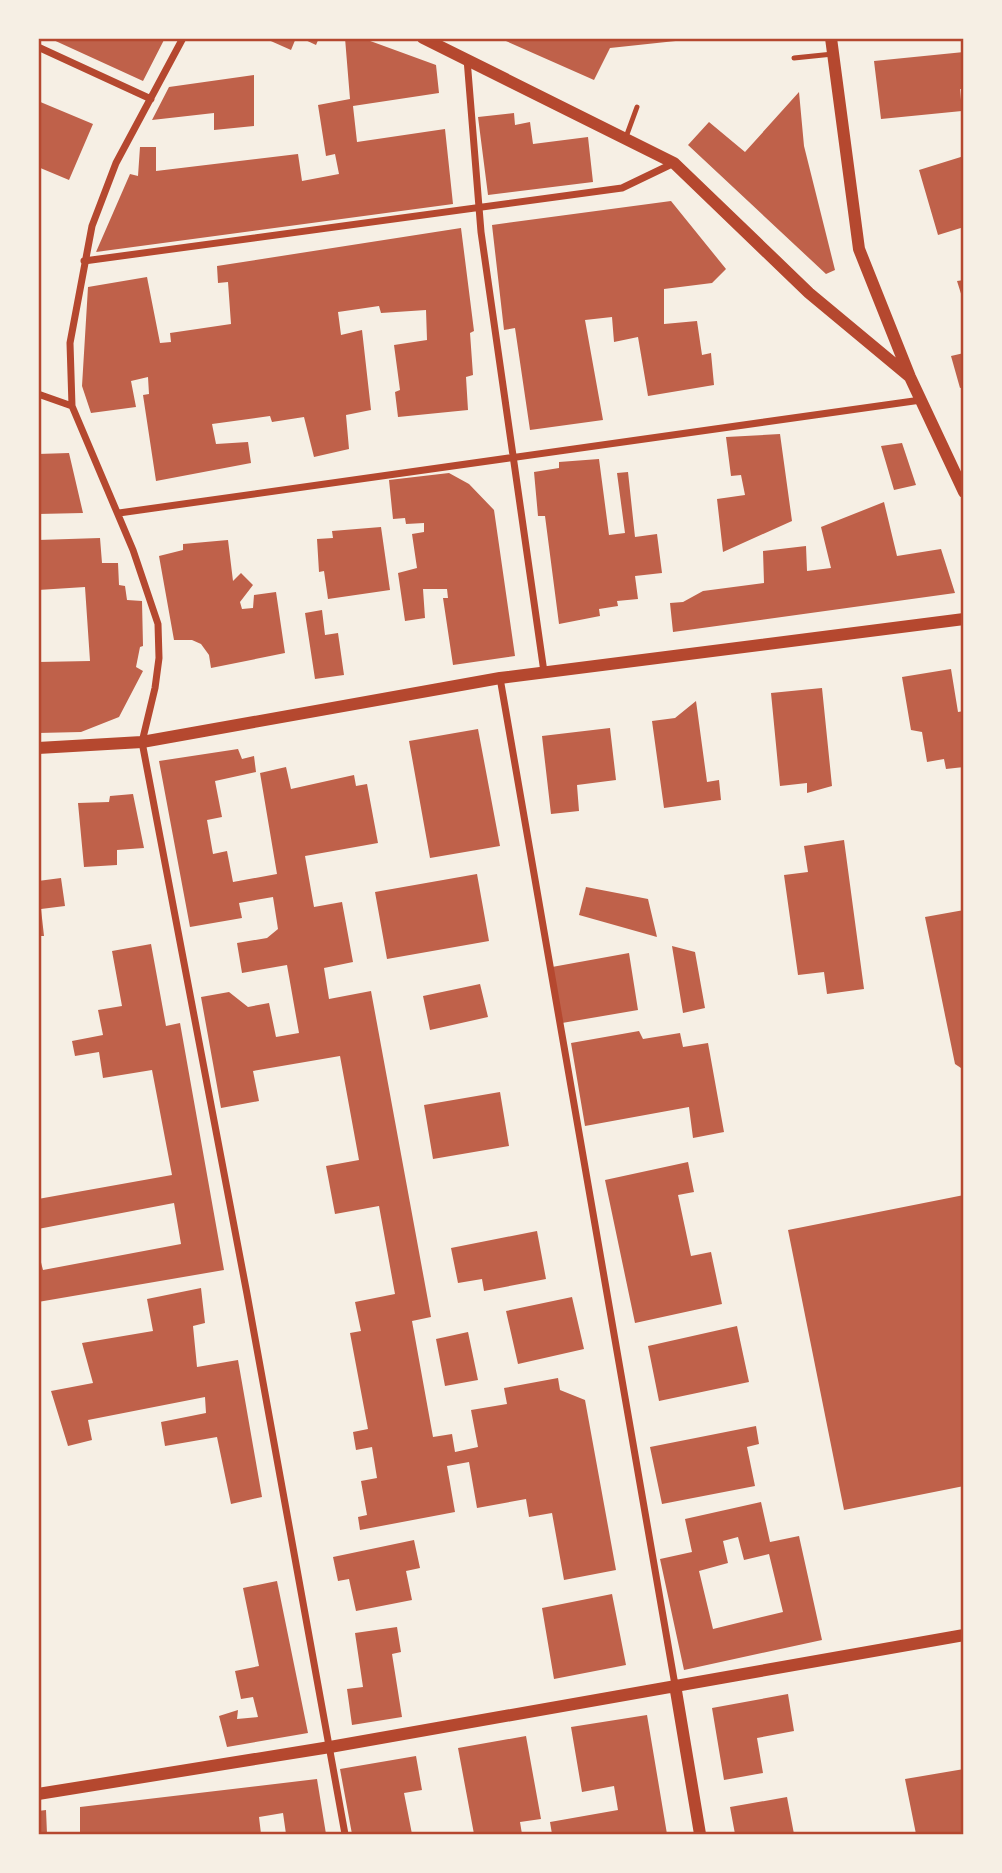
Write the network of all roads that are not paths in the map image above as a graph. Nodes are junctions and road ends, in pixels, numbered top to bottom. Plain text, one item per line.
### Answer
1 (183, 38) edge
2 (423, 38) edge
3 (831, 38) edge
4 (38, 47) edge
5 (833, 54) junction
6 (794, 58) dead end
7 (467, 59) junction
8 (151, 99) junction
9 (637, 107) dead end
10 (626, 139) junction
11 (674, 163) junction
12 (479, 209) junction
13 (85, 261) junction
14 (910, 377) junction
15 (38, 394) edge
16 (921, 400) junction
17 (72, 406) junction
18 (513, 459) junction
19 (964, 492) edge
20 (119, 513) junction
21 (964, 619) edge
22 (544, 673) junction
23 (500, 678) junction
24 (142, 743) junction
25 (38, 748) edge
26 (964, 1635) edge
27 (675, 1685) junction
28 (330, 1747) junction
29 (38, 1794) edge
30 (345, 1835) edge
31 (700, 1835) edge

1 - 8 street
2 - 7 street
3 - 5 street
4 - 8 street
5 - 6 lane
5 - 14 street
7 - 10 street
7 - 12 street
8 - 13 street
9 - 10 lane
10 - 11 street
11 - 12 street
11 - 14 street
12 - 13 street
12 - 18 street
13 - 17 street
14 - 16 street
15 - 17 street
16 - 18 street
16 - 19 street
17 - 20 street
18 - 20 street
18 - 22 street
20 - 24 street
21 - 22 street
22 - 23 street
23 - 24 street
23 - 27 street
24 - 25 street
24 - 28 street
26 - 27 street
27 - 28 street
27 - 31 street
28 - 29 street
28 - 30 street

